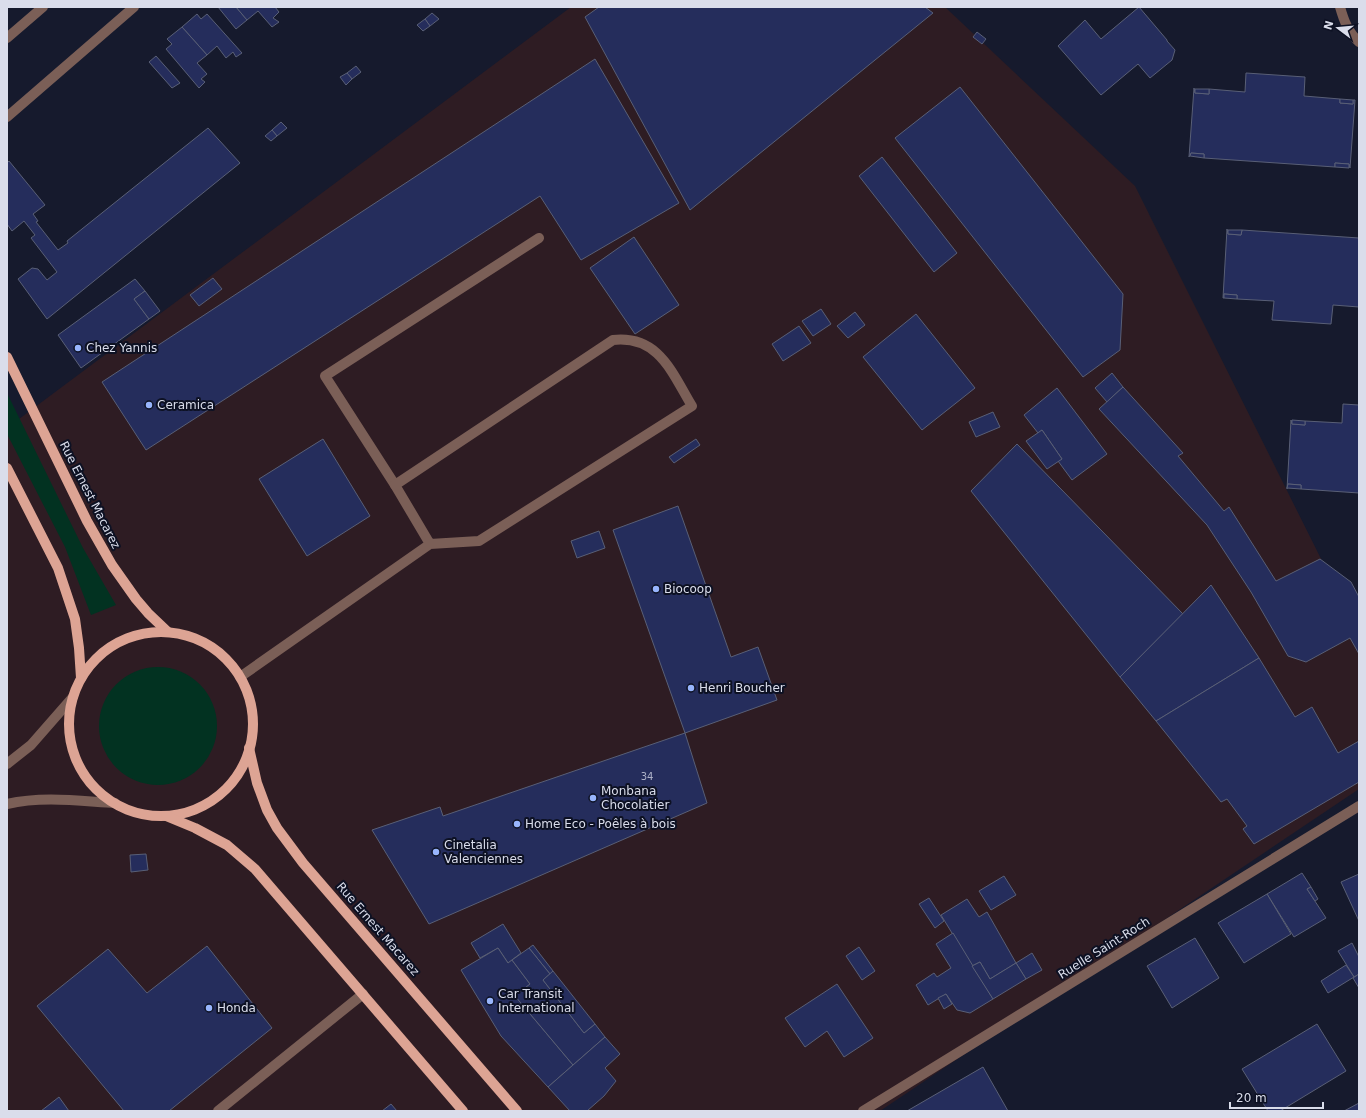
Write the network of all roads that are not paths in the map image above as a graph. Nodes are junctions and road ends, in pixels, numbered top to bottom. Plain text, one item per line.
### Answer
1 (43, 7) edge
2 (134, 7) edge
3 (1340, 7) edge
4 (7, 38) edge
5 (1359, 42) edge
6 (7, 117) edge
7 (539, 238) dead end
8 (7, 357) edge
9 (7, 468) edge
10 (395, 485) junction
11 (430, 544) junction
12 (168, 632) junction
13 (240, 677) junction
14 (82, 678) junction
15 (73, 696) junction
16 (249, 748) junction
17 (7, 764) edge
18 (7, 804) edge
19 (115, 804) junction
20 (1359, 806) edge
21 (164, 816) junction
22 (363, 994) junction
23 (218, 1111) edge
24 (463, 1111) edge
25 (517, 1111) edge
26 (863, 1111) edge

1 - 4 street
2 - 6 street
3 - 5 street
7 - 10 street
8 - 12 main road, Rue Ernest Macarez
9 - 14 main road
10 - 11 street
10 - 11 street
11 - 13 street
12 - 13 main road, Rue Ernest Macarez
12 - 14 main road, Rue Ernest Macarez
13 - 16 main road, Rue Ernest Macarez
14 - 15 main road, Rue Ernest Macarez
15 - 17 street
15 - 19 main road, Rue Ernest Macarez
16 - 21 main road, Rue Ernest Macarez
16 - 25 main road, Rue Ernest Macarez
18 - 19 street
19 - 21 main road, Rue Ernest Macarez
20 - 26 street, Ruelle Saint-Roch
21 - 22 main road, Rue Ernest Macarez
22 - 23 street
22 - 24 main road, Rue Ernest Macarez

